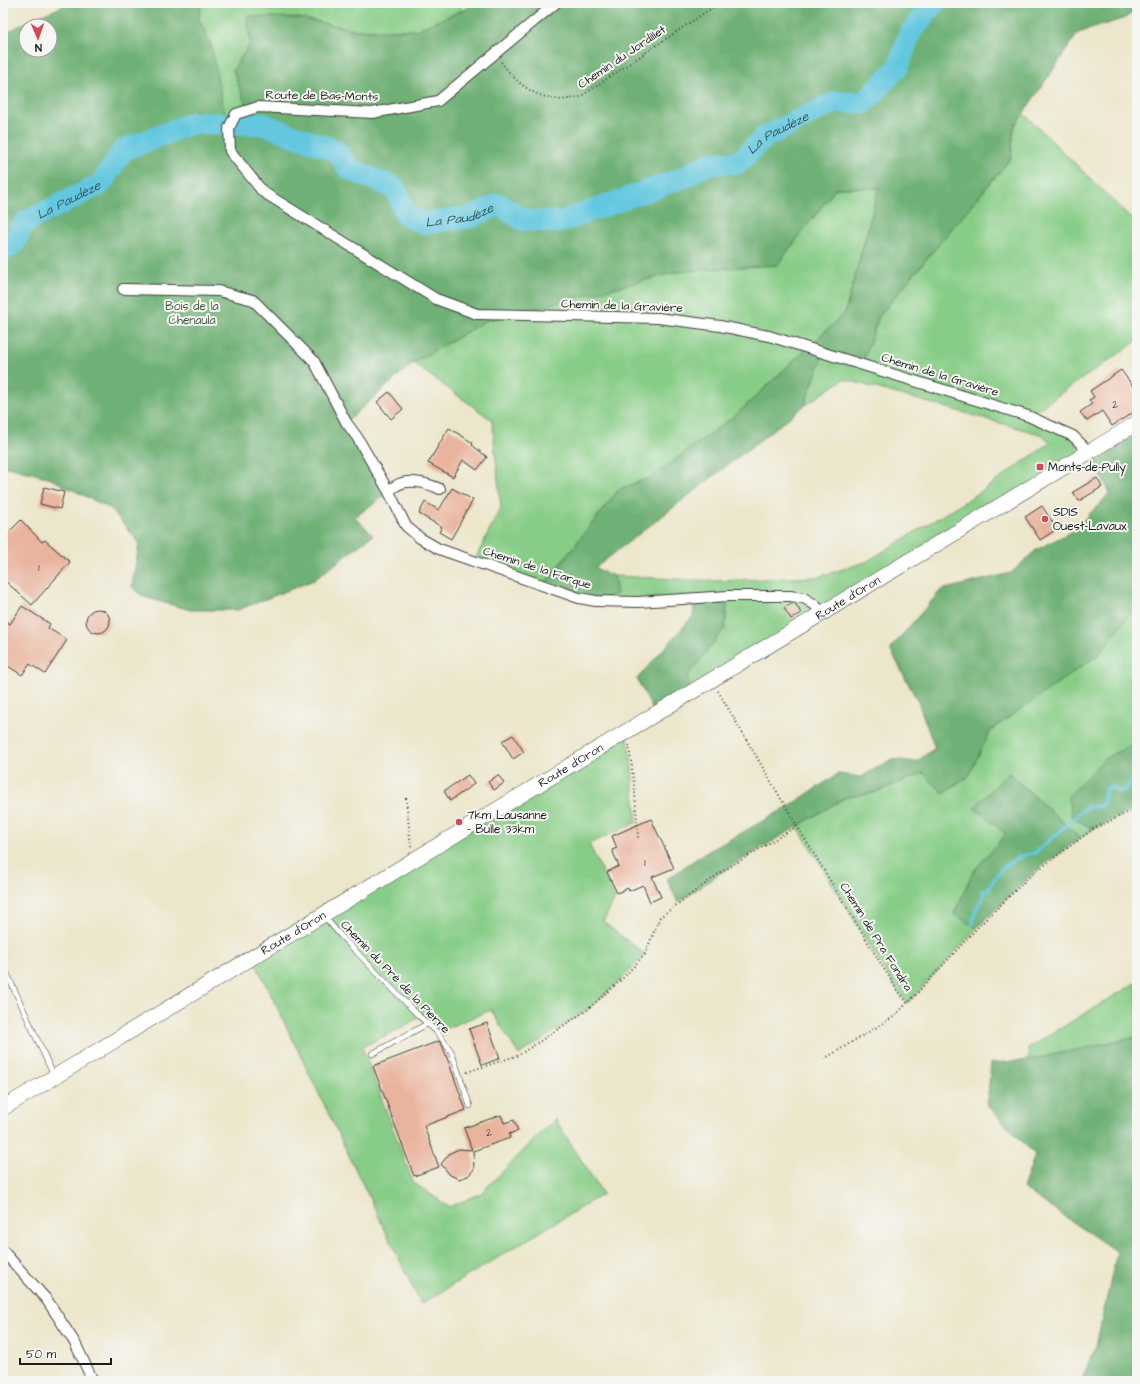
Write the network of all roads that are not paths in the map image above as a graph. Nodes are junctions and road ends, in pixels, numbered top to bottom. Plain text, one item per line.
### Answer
1 (556, 3) edge
2 (230, 151) joint
3 (123, 289) dead end
4 (1137, 423) edge
5 (1090, 452) junction
6 (440, 489) dead end
7 (390, 492) junction
8 (822, 613) junction
9 (323, 915) junction
10 (3, 965) edge
11 (427, 1024) junction
12 (372, 1054) dead end
13 (54, 1077) junction
14 (470, 1106) dead end
15 (3, 1108) edge
16 (3, 1250) edge
17 (93, 1381) edge

1 - 2 street, Route de Bas-Monts
2 - 5 street, Chemin de la Gravière
3 - 7 street, Chemin de la Farque
4 - 5 main road, Route d'Oron
5 - 8 main road, Route d'Oron
6 - 7 street
7 - 8 street, Chemin de la Farque
8 - 9 main road, Route d'Oron
9 - 11 lane, Chemin du Pré de la Pierre
9 - 13 main road, Route d'Oron
10 - 13 lane
11 - 12 lane
11 - 14 lane, Chemin du Pré de la Pierre
13 - 15 main road, Route d'Oron
16 - 17 street

